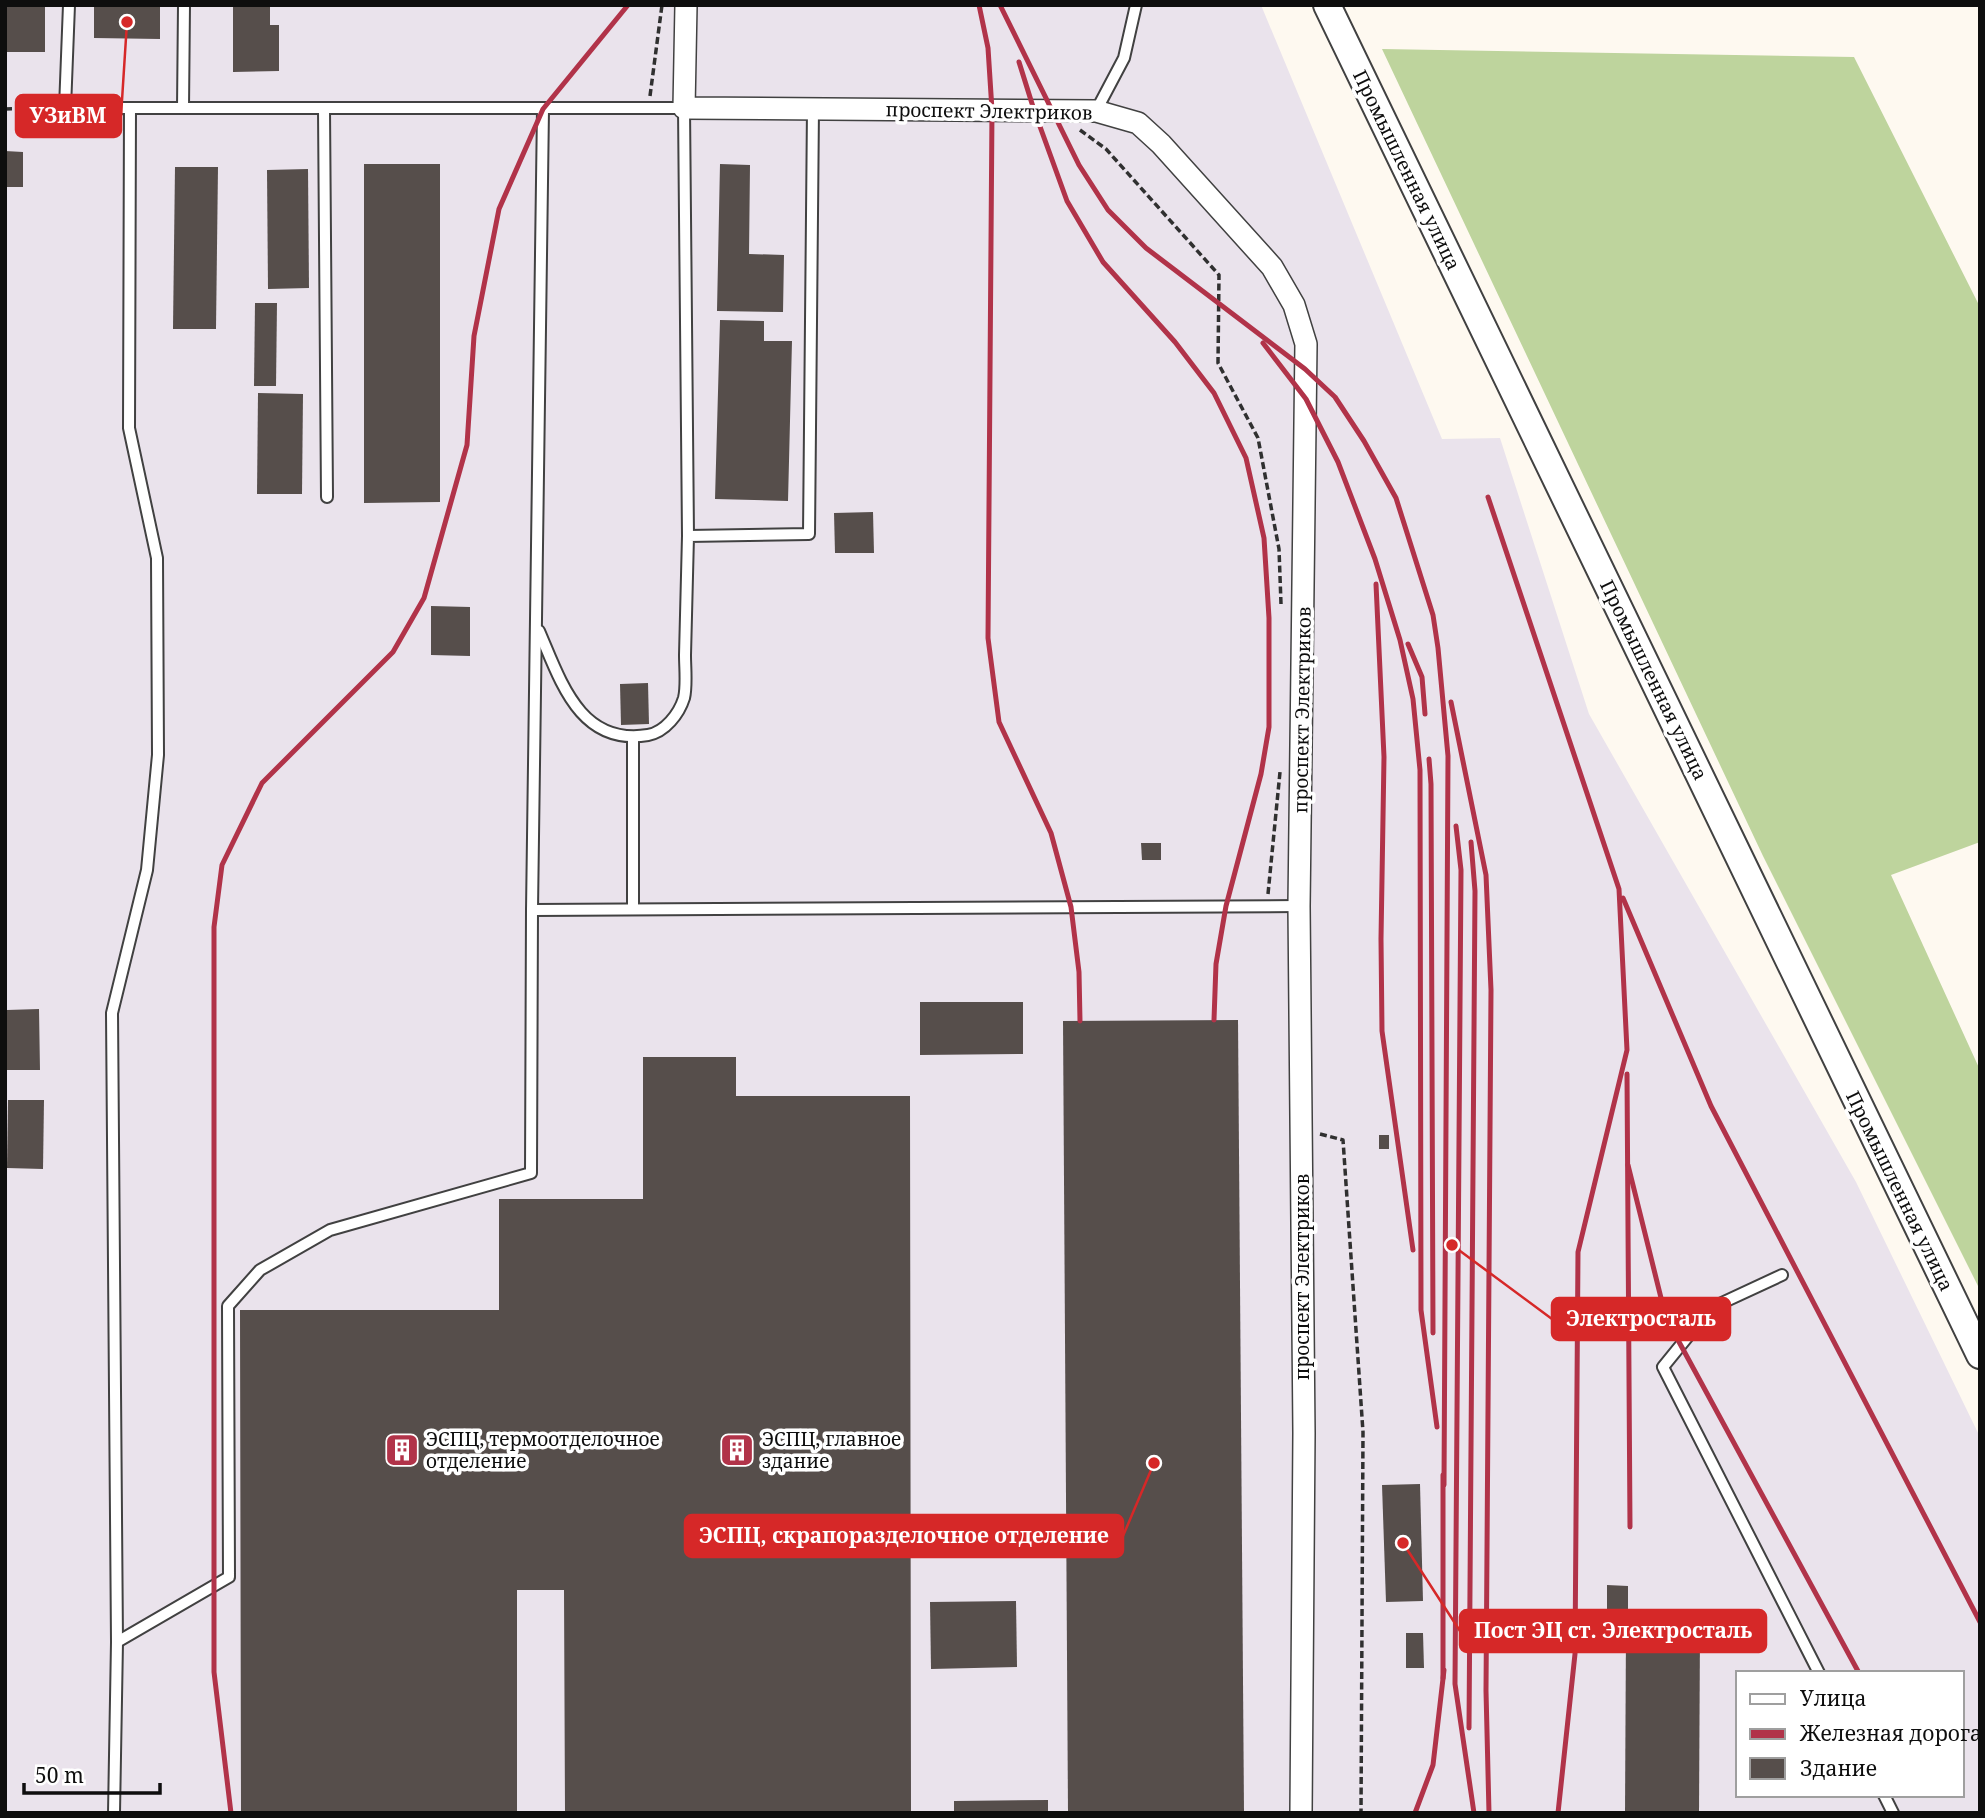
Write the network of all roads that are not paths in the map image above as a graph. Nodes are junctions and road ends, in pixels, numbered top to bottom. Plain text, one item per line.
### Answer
1 (69, 5) edge
2 (184, 5) edge
3 (685, 5) edge
4 (1136, 5) edge
5 (1327, 5) edge
6 (130, 108) junction
7 (183, 108) junction
8 (324, 108) junction
9 (684, 108) junction
10 (813, 108) junction
11 (543, 109) junction
12 (1096, 111) junction
13 (327, 497) dead end
14 (688, 536) junction
15 (536, 625) junction
16 (633, 737) junction
17 (1299, 906) junction
18 (633, 909) junction
19 (532, 910) junction
20 (1782, 1275) dead end
21 (1980, 1355) edge
22 (117, 1642) junction
23 (1818, 1671) edge
24 (1885, 1797) edge
25 (114, 1813) edge
26 (1301, 1813) edge
27 (1893, 1813) edge

1 - 6 lane
2 - 7 lane
3 - 9 street
4 - 12 lane
5 - 21 street, Промышленная улица
6 - 7 lane
6 - 22 lane
7 - 8 lane
8 - 11 lane
8 - 13 lane
9 - 10 street, проспект Электриков
9 - 11 lane
9 - 14 lane
10 - 12 street, проспект Электриков
10 - 14 lane
11 - 15 lane
12 - 17 street, проспект Электриков
14 - 16 lane
15 - 16 lane
15 - 19 lane
16 - 18 lane
17 - 18 lane
17 - 26 street, проспект Электриков
18 - 19 lane
19 - 22 lane
20 - 23 lane
22 - 25 lane
24 - 27 lane

